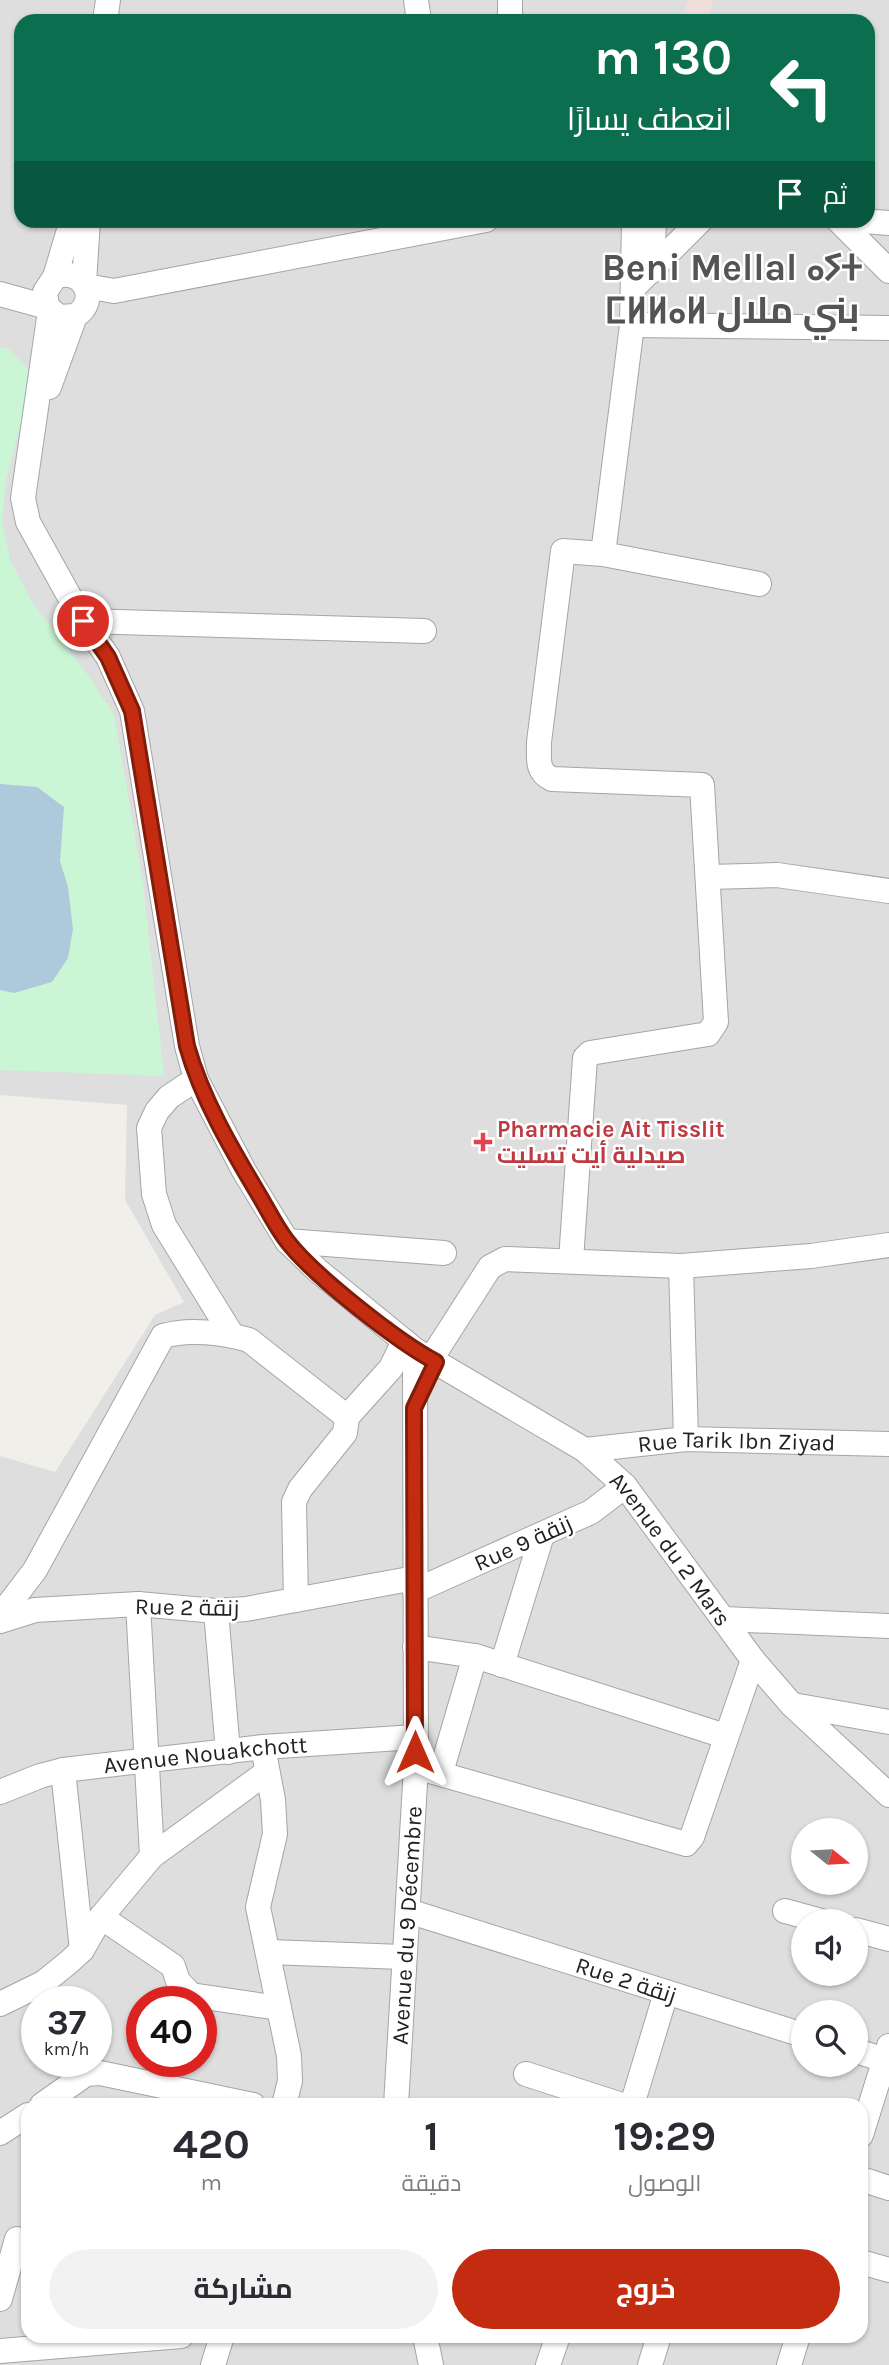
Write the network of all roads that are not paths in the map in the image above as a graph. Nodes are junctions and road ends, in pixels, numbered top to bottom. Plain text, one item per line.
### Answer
1 (70, 228) edge
2 (87, 228) edge
3 (444, 228) edge
4 (635, 228) edge
5 (653, 228) edge
6 (693, 228) edge
7 (846, 228) edge
8 (889, 271) edge
9 (643, 279) junction
10 (0, 292) edge
11 (50, 295) junction
12 (83, 298) junction
13 (632, 325) junction
14 (889, 328) edge
15 (34, 424) junction
16 (603, 554) junction
17 (759, 584) dead end
18 (83, 621) junction
19 (424, 631) dead end
20 (709, 877) junction
21 (889, 891) edge
22 (196, 1079) junction
23 (287, 1241) junction
24 (889, 1245) edge
25 (444, 1253) dead end
26 (571, 1260) junction
27 (681, 1266) junction
28 (232, 1335) junction
29 (421, 1353) junction
30 (347, 1417) junction
31 (686, 1440) junction
32 (889, 1444) edge
33 (585, 1450) junction
34 (625, 1486) junction
35 (542, 1535) junction
36 (415, 1584) junction
37 (296, 1600) junction
38 (138, 1604) junction
39 (216, 1611) junction
40 (0, 1618) edge
41 (723, 1619) junction
42 (889, 1626) edge
43 (415, 1647) junction
44 (475, 1656) junction
45 (752, 1660) junction
46 (502, 1665) junction
47 (792, 1705) junction
48 (889, 1722) edge
49 (725, 1736) junction
50 (415, 1737) junction
51 (263, 1747) junction
52 (228, 1752) junction
53 (145, 1762) junction
54 (416, 1767) junction
55 (63, 1770) junction
56 (267, 1772) junction
57 (441, 1772) junction
58 (0, 1792) edge
59 (889, 1795) edge
60 (152, 1856) junction
61 (408, 1911) junction
62 (785, 1911) dead end
63 (791, 1913) edge
64 (101, 1917) junction
65 (868, 1933) edge
66 (889, 1939) edge
67 (82, 1950) junction
68 (269, 1952) junction
69 (403, 1957) junction
70 (666, 1993) junction
71 (0, 2004) edge
72 (279, 2008) junction
73 (791, 2031) edge
74 (868, 2052) edge
75 (887, 2053) edge
76 (526, 2074) dead end
77 (59, 2098) edge
78 (220, 2098) edge
79 (286, 2098) edge
80 (396, 2098) edge
81 (600, 2098) edge
82 (634, 2098) edge
83 (868, 2113) edge
84 (21, 2120) edge
85 (0, 2133) edge
86 (868, 2181) edge
87 (889, 2188) edge
88 (15, 2238) edge
89 (868, 2264) edge
90 (889, 2270) edge
91 (0, 2299) edge
92 (97, 2343) edge
93 (220, 2343) edge
94 (426, 2343) edge
95 (556, 2343) edge
96 (657, 2343) edge
97 (795, 2343) edge
98 (0, 2351) edge
99 (213, 2365) edge
100 (431, 2365) edge
101 (548, 2365) edge
102 (650, 2365) edge
103 (789, 2365) edge

1 - 11 street
2 - 12 street
3 - 12 street
4 - 9 street
5 - 9 street
6 - 9 street
7 - 8 street
9 - 13 street
10 - 11 street
11 - 12 street
11 - 12 street
11 - 15 street
12 - 15 street
13 - 14 street
13 - 16 street
15 - 18 street, Avenue du 2 Mars
16 - 17 street
16 - 20 street
18 - 19 street
18 - 22 street, Avenue du 2 Mars
20 - 21 street
20 - 26 street
22 - 23 street, Avenue du 2 Mars
22 - 28 street
23 - 25 street
23 - 29 street, Avenue du 2 Mars
24 - 27 street
26 - 27 street
26 - 29 street
27 - 31 street
28 - 30 street
28 - 40 street
29 - 30 street
29 - 33 street, Avenue du 2 Mars
29 - 36 street, Avenue du 9 Décembre
30 - 37 street
31 - 32 street, Rue Tarik Ibn Ziyad
31 - 33 street, Rue Tarik Ibn Ziyad
33 - 34 street, Avenue du 2 Mars
34 - 35 street, Rue 9 زنقة
34 - 41 street, Avenue du 2 Mars
35 - 36 street, Rue 9 زنقة
35 - 46 street
36 - 37 street, Rue 2 زنقة
36 - 43 street, Avenue du 9 Décembre
37 - 39 street, Rue 2 زنقة
38 - 39 street, Rue 2 زنقة
38 - 40 street, Rue 2 زنقة
38 - 53 street
39 - 52 street
41 - 42 street
41 - 45 street, Avenue du 2 Mars
43 - 44 street
43 - 50 street, Avenue du 9 Décembre
44 - 46 street
44 - 57 street
45 - 47 street, Avenue du 2 Mars
45 - 49 street
46 - 49 street
47 - 48 street
47 - 59 street, Avenue du 2 Mars
49 - 57 street
50 - 51 street, Avenue Nouakchott
50 - 54 street, Avenue du 9 Décembre
51 - 52 street, Avenue Nouakchott
51 - 56 street
52 - 53 street, Avenue Nouakchott
53 - 55 street, Avenue Nouakchott
53 - 60 street
54 - 57 street
54 - 61 street, Avenue du 9 Décembre
55 - 58 street, Avenue Nouakchott
55 - 67 street
56 - 60 street
56 - 68 street
60 - 64 street
61 - 69 street, Avenue du 9 Décembre
61 - 70 street, Rue 2 زنقة
62 - 63 street
64 - 67 street
64 - 72 street
65 - 66 street
67 - 71 street
68 - 69 street
68 - 72 street
69 - 80 street, Avenue du 9 Décembre
70 - 73 street, Rue 2 زنقة
70 - 82 street
72 - 79 street
74 - 75 street
75 - 83 street
76 - 81 street
77 - 78 street
84 - 85 street
86 - 87 street
88 - 91 street
89 - 90 street
92 - 98 street
93 - 99 street
94 - 100 street
95 - 101 street
96 - 102 street
97 - 103 street

